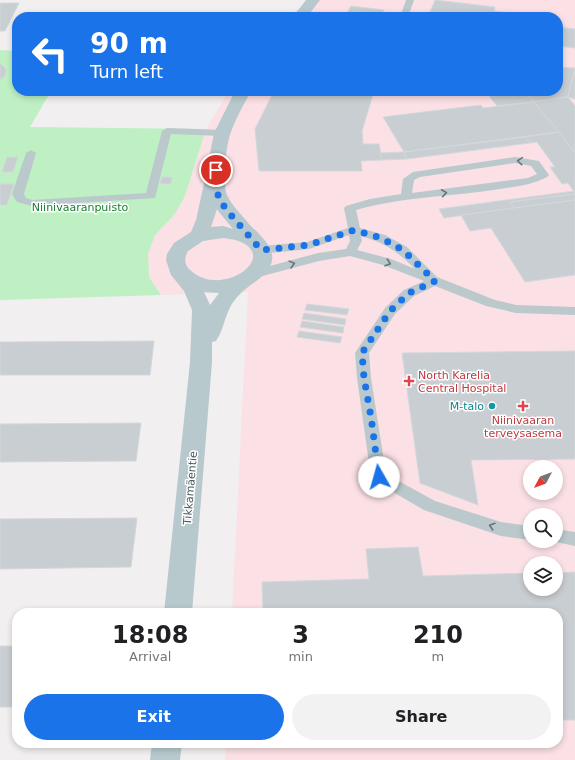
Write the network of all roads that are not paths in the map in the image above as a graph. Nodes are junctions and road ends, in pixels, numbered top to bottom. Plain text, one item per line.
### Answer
1 (410, 0) edge
2 (406, 12) edge
3 (240, 96) edge
4 (222, 133) junction
5 (31, 153) dead end
6 (216, 170) junction
7 (406, 197) junction
8 (354, 230) junction
9 (199, 235) junction
10 (259, 246) junction
11 (350, 252) junction
12 (181, 275) junction
13 (248, 278) junction
14 (435, 281) junction
15 (575, 311) edge
16 (201, 362) junction
17 (523, 532) edge
18 (563, 537) edge
19 (575, 539) edge
20 (178, 608) edge
21 (166, 748) edge
22 (165, 760) edge

1 - 2 lane
3 - 4 street
4 - 5 lane
4 - 6 street
6 - 9 street
6 - 10 street
7 -> 7 lane
7 - 8 lane
8 - 10 lane
8 - 11 lane
8 - 14 lane
9 - 10 street
9 - 12 street
10 - 13 street
13 -> 11 lane
11 -> 14 lane
12 - 13 street
12 - 16 street, Tikkamäentie
13 - 16 street, Tikkamäentie
14 - 15 lane
17 -> 14 lane
16 - 20 street, Tikkamäentie
18 - 19 lane
21 - 22 street

